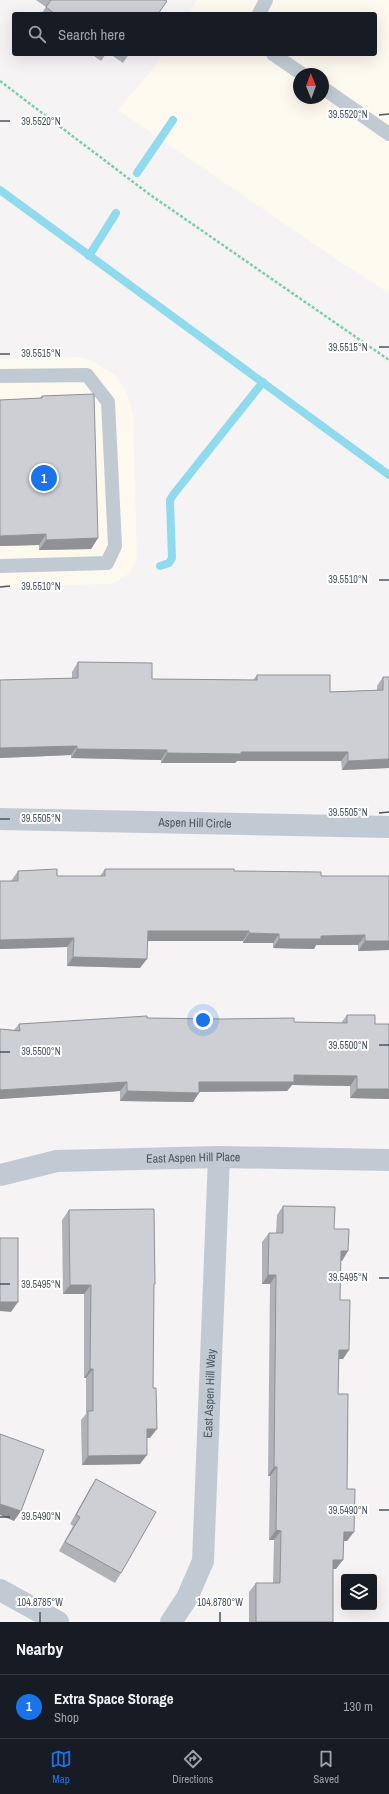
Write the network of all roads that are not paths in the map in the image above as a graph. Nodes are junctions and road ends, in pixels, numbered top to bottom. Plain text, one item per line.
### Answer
1 (266, 0) edge
2 (260, 12) edge
3 (276, 56) edge
4 (293, 68) edge
5 (329, 92) edge
6 (389, 134) edge
7 (0, 376) edge
8 (0, 566) edge
9 (0, 819) edge
10 (389, 827) edge
11 (219, 1157) junction
12 (389, 1160) edge
13 (0, 1175) edge
14 (0, 1590) edge
15 (58, 1622) edge
16 (171, 1622) edge

1 - 2 lane
3 - 4 lane
5 - 6 lane
7 - 8 lane
9 - 10 street, Aspen Hill Circle
11 - 12 street, East Aspen Hill Place
11 - 13 street, East Aspen Hill Place
11 - 16 street, East Aspen Hill Way
14 - 15 street

